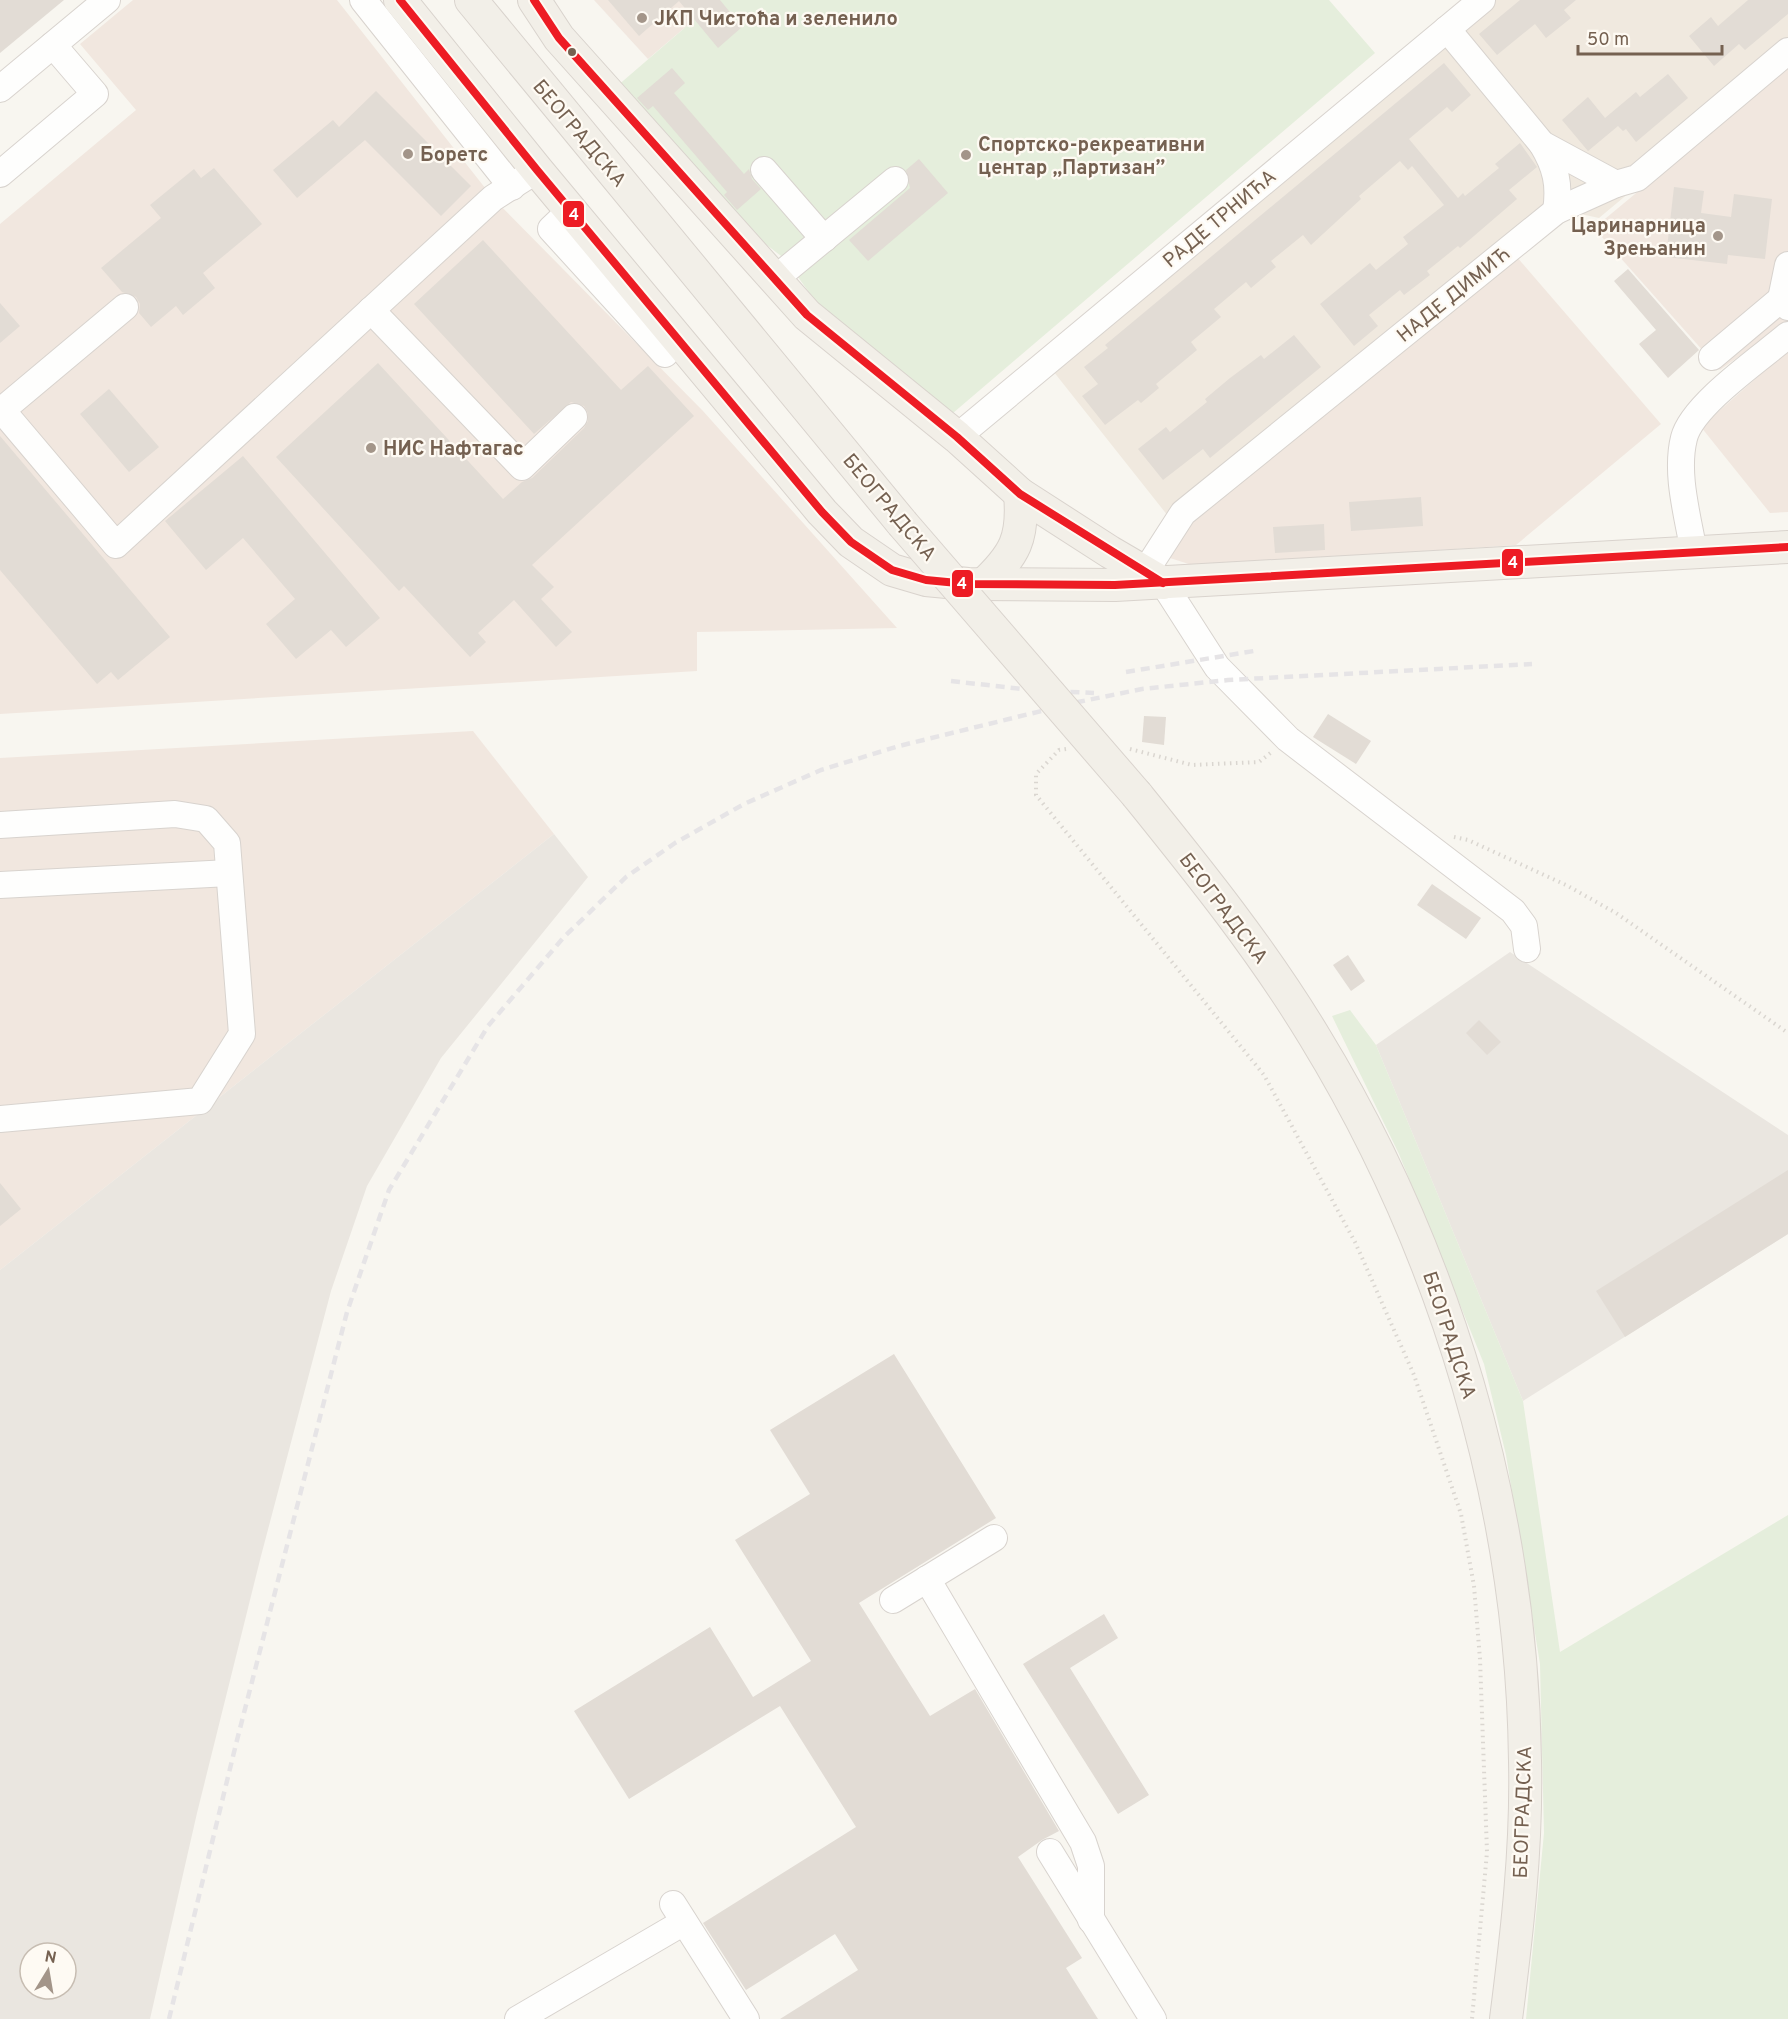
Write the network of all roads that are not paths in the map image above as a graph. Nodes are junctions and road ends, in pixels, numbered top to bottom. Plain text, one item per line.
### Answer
1 (107, 0) edge
2 (363, 0) edge
3 (400, 0) edge
4 (471, 0) edge
5 (534, 0) edge
6 (1482, 0) edge
7 (1447, 29) junction
8 (53, 45) junction
9 (1788, 51) edge
10 (0, 89) edge
11 (1542, 144) junction
12 (764, 170) dead end
13 (0, 174) edge
14 (524, 178) junction
15 (895, 180) dead end
16 (1616, 183) junction
17 (571, 210) junction
18 (1556, 211) junction
19 (824, 238) junction
20 (1788, 265) edge
21 (775, 279) junction
22 (1784, 303) edge
23 (125, 307) dead end
24 (371, 310) junction
25 (1788, 335) edge
26 (665, 354) dead end
27 (1712, 357) dead end
28 (1, 409) edge
29 (574, 417) dead end
30 (957, 437) junction
31 (1020, 494) junction
32 (1788, 547) edge
33 (1694, 553) junction
34 (1154, 577) junction
35 (982, 585) junction
36 (0, 825) edge
37 (229, 873) junction
38 (0, 885) edge
39 (1527, 949) dead end
40 (0, 1119) edge
41 (994, 1538) dead end
42 (927, 1579) junction
43 (893, 1600) dead end
44 (1050, 1852) dead end
45 (1090, 1920) junction
46 (518, 2019) edge
47 (746, 2019) edge
48 (1153, 2019) edge
49 (1506, 2019) edge

1 - 8 street
2 - 14 street
3 - 14 main road
4 - 49 main road, БЕОГРАДСКА, bridge
5 - 21 main road
6 - 7 street, РАДЕ ТРНИЋА
7 - 11 street
7 - 30 street, РАДЕ ТРНИЋА
8 - 10 street
8 - 13 street
9 - 16 street, НАДЕ ДИМИЋ
11 - 16 street
11 - 18 street
12 - 19 street
14 - 17 main road
14 - 24 street
15 - 19 street
16 - 18 street, НАДЕ ДИМИЋ
17 - 26 street
17 - 35 main road
18 - 34 street, НАДЕ ДИМИЋ
19 - 21 street
20 - 22 street
21 - 30 main road
22 - 27 street
23 - 28 street
24 - 28 street
24 - 29 street
25 - 33 street
30 - 31 main road
31 - 34 main road
31 - 35 main road
32 - 33 main road
33 - 34 main road
34 - 35 main road
34 - 39 street
36 - 37 street
37 - 38 street
37 - 40 street
41 - 42 street
42 - 43 street
42 - 45 street
44 - 45 street
45 - 48 street
46 - 47 street

